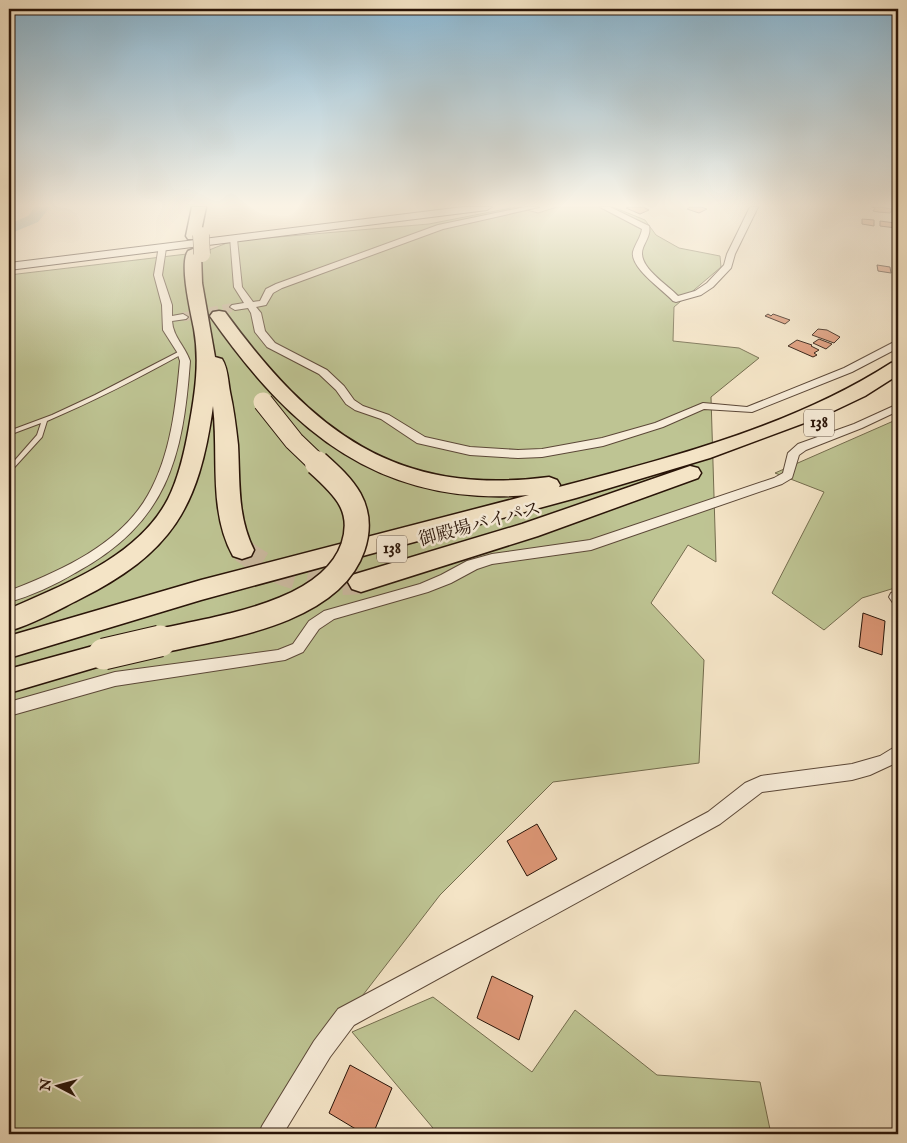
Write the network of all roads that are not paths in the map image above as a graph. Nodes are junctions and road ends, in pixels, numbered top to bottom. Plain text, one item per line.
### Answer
1 (63, 260) edge
2 (160, 260) edge
3 (235, 260) edge
4 (349, 260) edge
5 (639, 260) edge
6 (729, 260) edge
7 (196, 261) junction
8 (9, 267) edge
9 (219, 304) junction
10 (251, 304) junction
11 (183, 317) tunnel mouth
12 (168, 319) junction
13 (898, 344) edge
14 (182, 352) junction
15 (898, 367) edge
16 (898, 387) edge
17 (852, 402) junction
18 (898, 407) edge
19 (44, 421) junction
20 (9, 434) edge
21 (772, 436) junction
22 (9, 470) edge
23 (242, 550) tunnel mouth
24 (361, 582) tunnel mouth
25 (9, 597) edge
26 (9, 620) edge
27 (9, 647) edge
28 (9, 661) edge
29 (9, 681) edge
30 (9, 709) edge
31 (898, 753) edge
32 (270, 1134) edge

1 - 8 main road
2 - 12 street
3 - 10 street
4 - 10 street
5 - 6 street
7 - 9 highway
7 - 23 highway
7 - 26 highway
9 - 10 street
9 - 21 highway
9 - 29 highway, bridge
10 - 13 street
11 - 12 street
12 - 14 street
14 - 19 lane
14 - 25 street
15 - 17 highway, 138
16 - 17 highway, 138
17 - 21 highway, 御殿場バイパス / 138
18 - 30 street
19 - 20 lane
19 - 22 lane
21 - 24 highway
21 - 27 highway, 御殿場バイパス / 138
21 - 28 highway, 御殿場バイパス / 138
31 - 32 street

